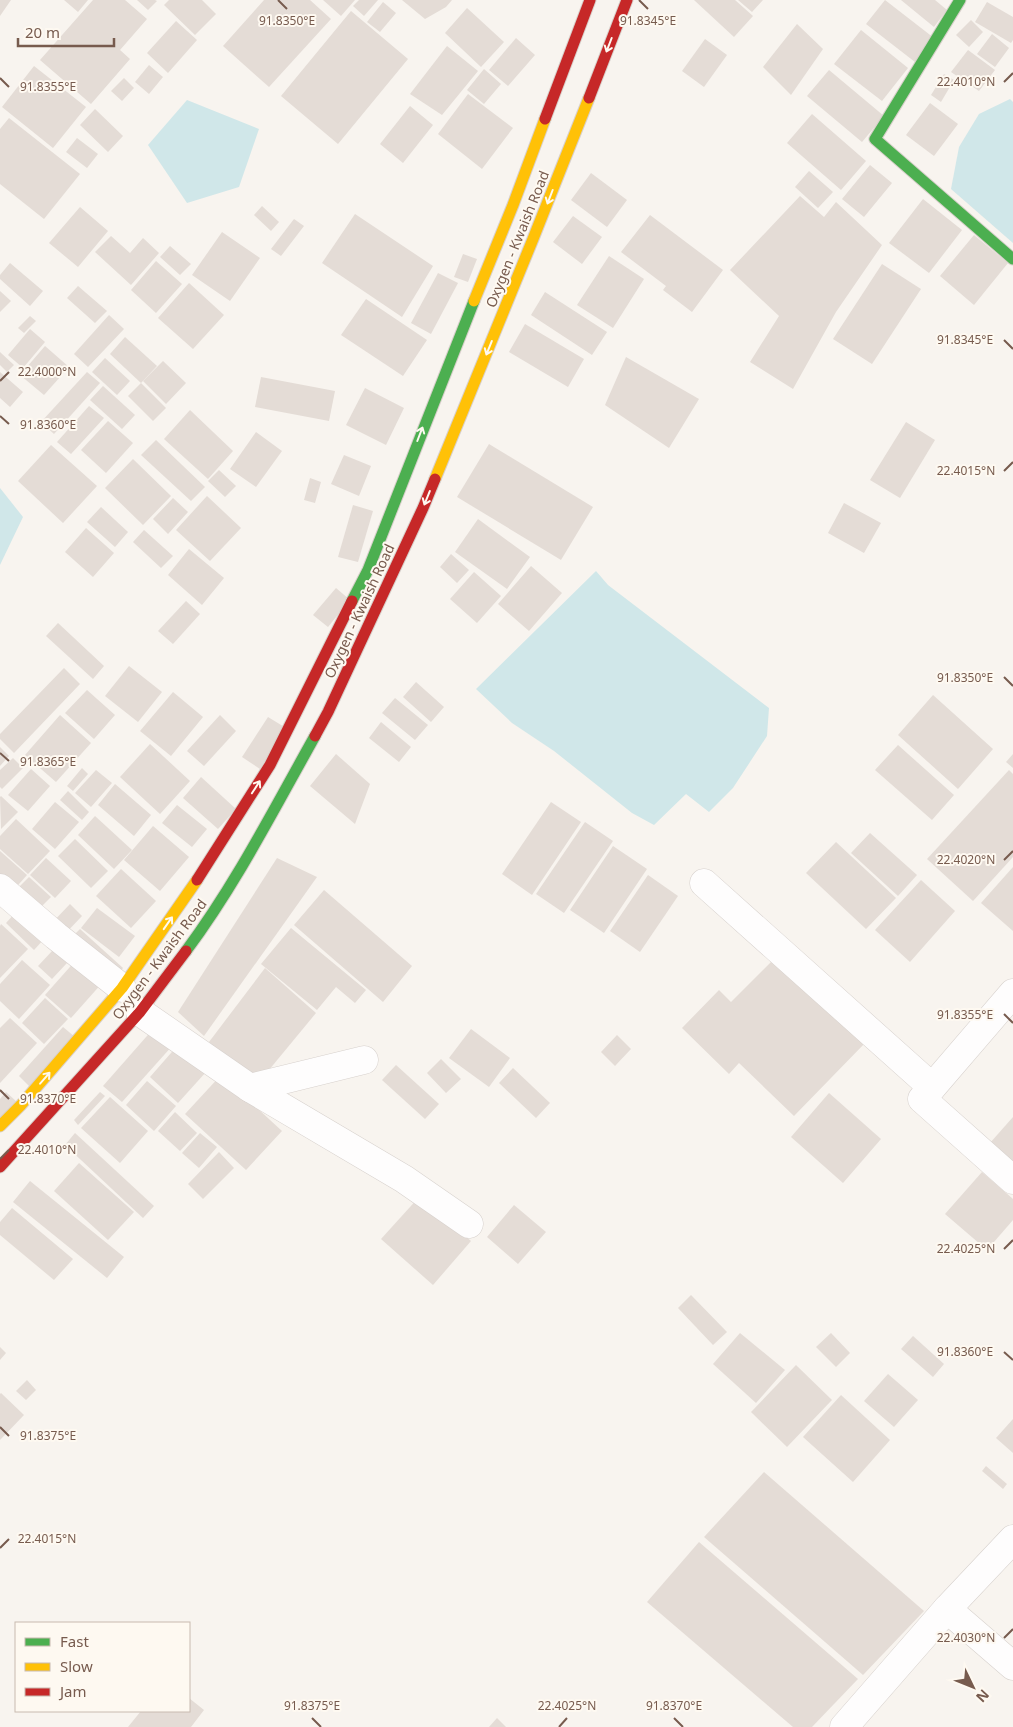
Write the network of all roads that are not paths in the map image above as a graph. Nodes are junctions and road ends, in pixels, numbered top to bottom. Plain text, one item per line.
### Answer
1 (590, 0) edge
2 (626, 0) edge
3 (960, 0) edge
4 (1013, 259) edge
5 (704, 883) dead end
6 (0, 888) edge
7 (122, 988) junction
8 (1013, 993) edge
9 (140, 1012) junction
10 (364, 1060) dead end
11 (932, 1087) junction
12 (250, 1088) junction
13 (0, 1126) edge
14 (0, 1167) edge
15 (1013, 1180) edge
16 (469, 1224) dead end
17 (1013, 1539) edge
18 (948, 1609) junction
19 (1013, 1666) edge
20 (844, 1727) edge

7 -> 1 main road, Oxygen - Kwaish Road
2 -> 9 main road, Oxygen - Kwaish Road
3 - 4 main road
5 - 11 street
6 - 7 street
13 -> 7 main road, Oxygen - Kwaish Road
8 - 11 street
9 - 12 street
9 - 14 main road, Oxygen - Kwaish Road
10 - 12 street
11 - 15 street
12 - 16 street
17 - 18 street
18 - 19 street
18 - 20 street

